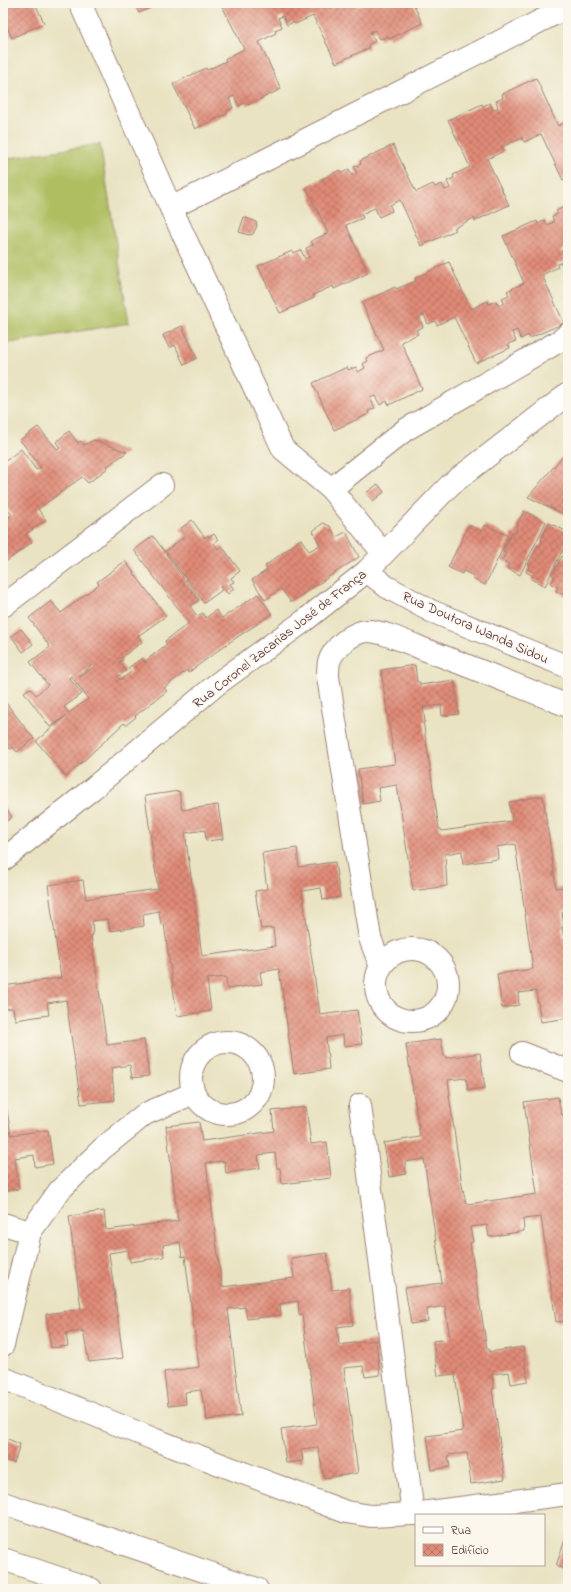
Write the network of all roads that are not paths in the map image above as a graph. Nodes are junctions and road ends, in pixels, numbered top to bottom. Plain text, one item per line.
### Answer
1 (80, 3) edge
2 (568, 7) edge
3 (171, 208) junction
4 (568, 334) edge
5 (568, 394) edge
6 (162, 485) dead end
7 (331, 489) junction
8 (383, 553) junction
9 (367, 571) junction
10 (3, 606) edge
11 (568, 667) edge
12 (568, 706) edge
13 (3, 860) edge
14 (381, 967) dead end
15 (522, 1053) dead end
16 (568, 1071) edge
17 (194, 1093) dead end
18 (360, 1106) dead end
19 (3, 1224) edge
20 (30, 1232) junction
21 (3, 1345) edge
22 (3, 1378) edge
23 (568, 1494) edge
24 (3, 1503) edge
25 (413, 1514) junction
26 (3, 1559) edge
27 (91, 1589) edge
28 (257, 1589) edge

1 - 3 street
2 - 3 street
3 - 7 street
4 - 7 street
5 - 8 street, Rua Coronel Zacarias José de França
6 - 10 street
7 - 8 street
8 - 9 street, Rua Coronel Zacarias José de França
9 - 11 street, Rua Doutora Wanda Sidou
9 - 13 street, Rua Coronel Zacarias José de França
12 - 14 street
15 - 16 street
17 - 20 street
18 - 25 street
19 - 20 street
20 - 21 street
22 - 25 street
23 - 25 street
24 - 28 street
26 - 27 street

